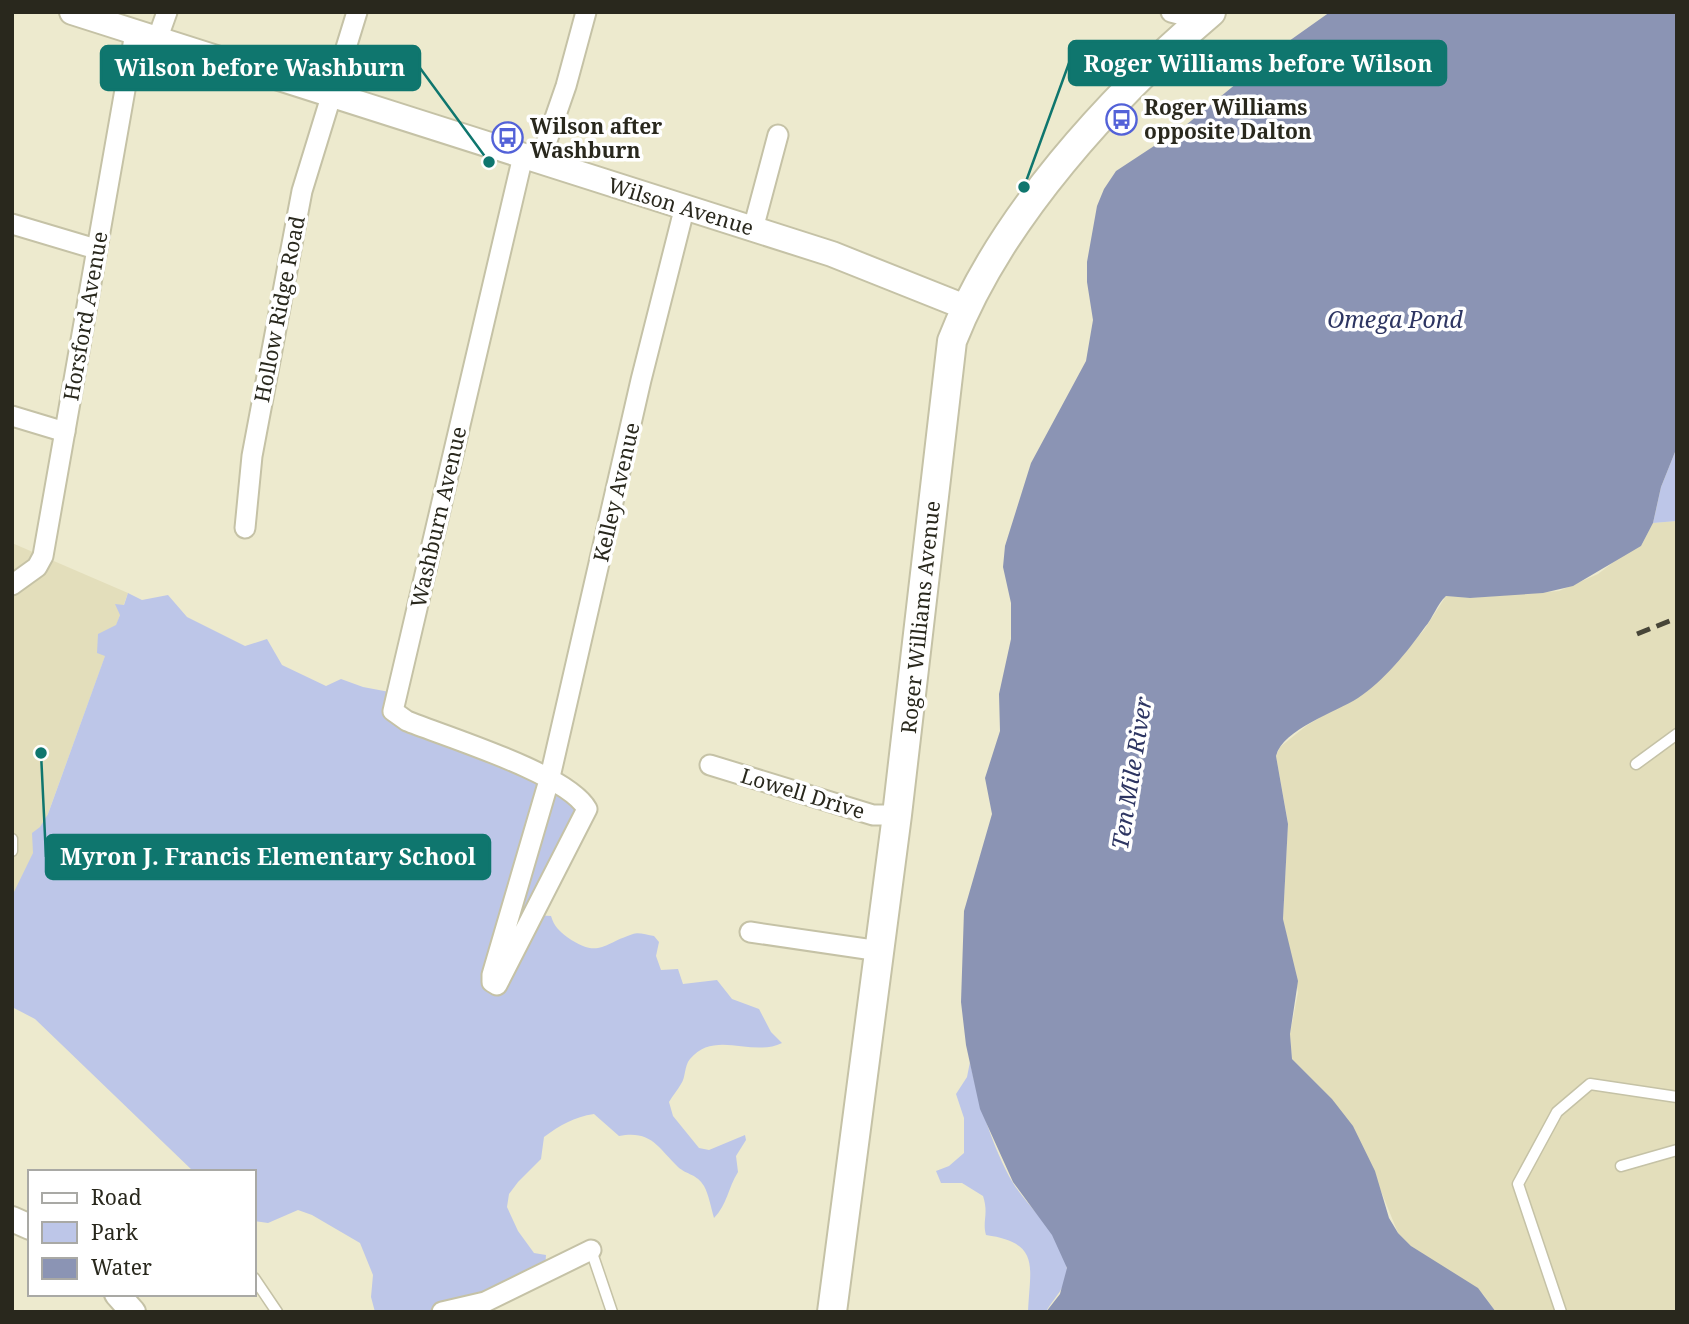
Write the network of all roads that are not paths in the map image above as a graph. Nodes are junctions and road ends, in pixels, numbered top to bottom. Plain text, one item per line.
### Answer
1 (72, 12) edge
2 (167, 12) edge
3 (357, 12) edge
4 (586, 12) edge
5 (1171, 12) edge
6 (1207, 16) edge
7 (146, 37) junction
8 (332, 93) junction
9 (778, 135) dead end
10 (531, 158) junction
11 (685, 206) junction
12 (12, 224) edge
13 (753, 229) junction
14 (96, 249) junction
15 (965, 307) junction
16 (12, 416) edge
17 (65, 432) junction
18 (245, 528) dead end
19 (12, 585) edge
20 (1677, 734) edge
21 (1636, 764) dead end
22 (710, 765) dead end
23 (550, 778) junction
24 (897, 815) junction
25 (12, 839) edge
26 (12, 850) edge
27 (750, 932) dead end
28 (880, 951) junction
29 (1677, 1097) edge
30 (1677, 1150) edge
31 (1621, 1166) dead end
32 (12, 1219) edge
33 (28, 1226) edge
34 (592, 1250) joint
35 (256, 1281) edge
36 (119, 1296) edge
37 (133, 1312) edge
38 (277, 1312) edge
39 (442, 1312) edge
40 (612, 1312) edge
41 (832, 1312) edge
42 (1561, 1312) edge

1 - 7 street, Wilson Avenue
2 - 7 street, Horsford Avenue
3 - 8 street, Hollow Ridge Road
4 - 10 street, Washburn Avenue
5 - 6 street
6 - 15 main road, Roger Williams Avenue
7 - 8 street, Wilson Avenue
7 - 14 street, Horsford Avenue
8 - 10 street, Wilson Avenue
8 - 18 street, Hollow Ridge Road
9 - 13 street
10 - 11 street, Wilson Avenue
10 - 23 street, Washburn Avenue
11 - 13 street, Wilson Avenue
11 - 23 street, Kelley Avenue
12 - 14 street
13 - 15 street, Wilson Avenue
14 - 17 street, Horsford Avenue
15 - 24 main road, Roger Williams Avenue
16 - 17 street
17 - 19 street, Horsford Avenue
20 - 21 lane
22 - 24 street, Lowell Drive
23 - 23 street, Kelley Avenue
24 - 28 main road, Roger Williams Avenue
25 - 26 lane
27 - 28 street
28 - 41 main road, Roger Williams Avenue
29 - 42 lane
30 - 31 lane
32 - 33 street
34 - 39 street
34 - 40 lane
35 - 38 lane
36 - 37 street

